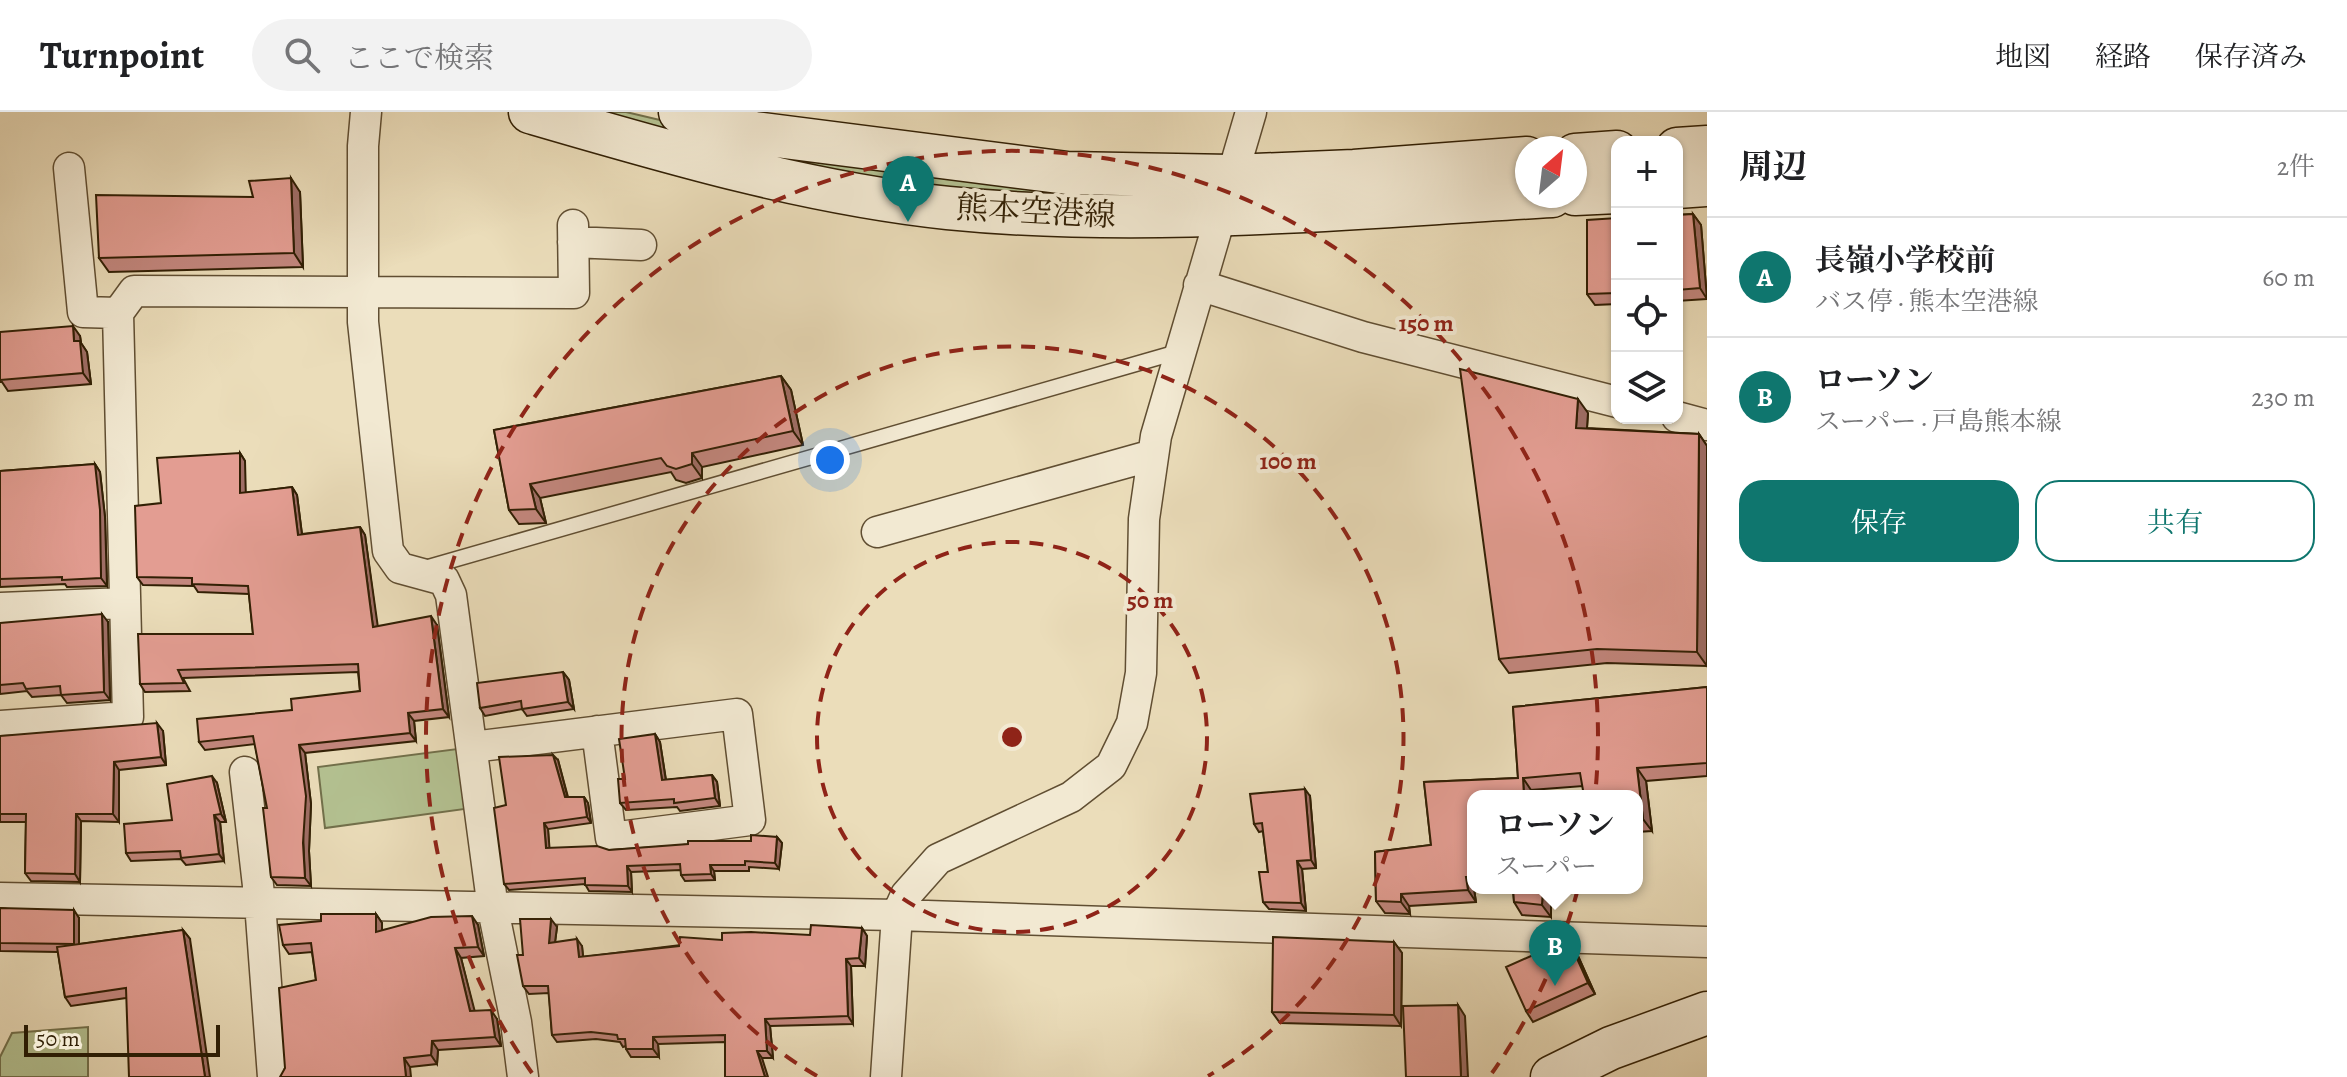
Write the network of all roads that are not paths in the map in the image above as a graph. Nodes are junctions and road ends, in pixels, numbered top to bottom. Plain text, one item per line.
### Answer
1 (366, 112) edge
2 (530, 112) edge
3 (1251, 112) edge
4 (702, 115) edge
5 (1707, 147) edge
6 (1683, 149) edge
7 (1611, 152) edge
8 (1587, 154) edge
9 (1515, 159) edge
10 (69, 168) dead end
11 (1707, 185) edge
12 (1683, 187) edge
13 (1611, 192) edge
14 (1587, 193) edge
15 (1226, 195) junction
16 (1515, 196) edge
17 (641, 245) dead end
18 (1199, 285) junction
19 (362, 290) junction
20 (118, 313) junction
21 (1181, 351) junction
22 (1611, 400) edge
23 (1683, 419) edge
24 (1707, 425) edge
25 (1153, 455) junction
26 (877, 532) dead end
27 (413, 571) junction
28 (125, 603) junction
29 (0, 608) edge
30 (0, 726) edge
31 (597, 731) junction
32 (472, 747) junction
33 (245, 772) dead end
34 (0, 898) edge
35 (260, 903) junction
36 (493, 909) junction
37 (897, 915) junction
38 (1707, 942) edge
39 (1707, 1013) edge
40 (273, 1077) edge
41 (523, 1077) edge
42 (886, 1077) edge
43 (1552, 1077) edge

1 - 19 street
2 - 15 main road, 熊本空港線
3 - 15 street
4 - 15 main road, 熊本空港線
5 - 6 main road
7 - 8 main road
9 - 15 main road, 熊本空港線
10 - 20 street
11 - 12 main road
13 - 14 main road
15 - 16 main road, 熊本空港線
15 - 18 street
17 - 19 street
18 - 21 street
18 - 22 street
19 - 20 street
19 - 27 street
20 - 28 street
21 - 25 street
21 - 27 lane
23 - 24 street
25 - 26 street
25 - 37 street
27 - 32 street
28 - 29 street
28 - 30 street
31 - 31 street
31 - 32 street
32 - 36 street
33 - 35 street
34 - 35 street
35 - 36 street
35 - 40 street
36 - 37 street
36 - 41 street
37 - 38 street
37 - 42 street
39 - 43 main road

